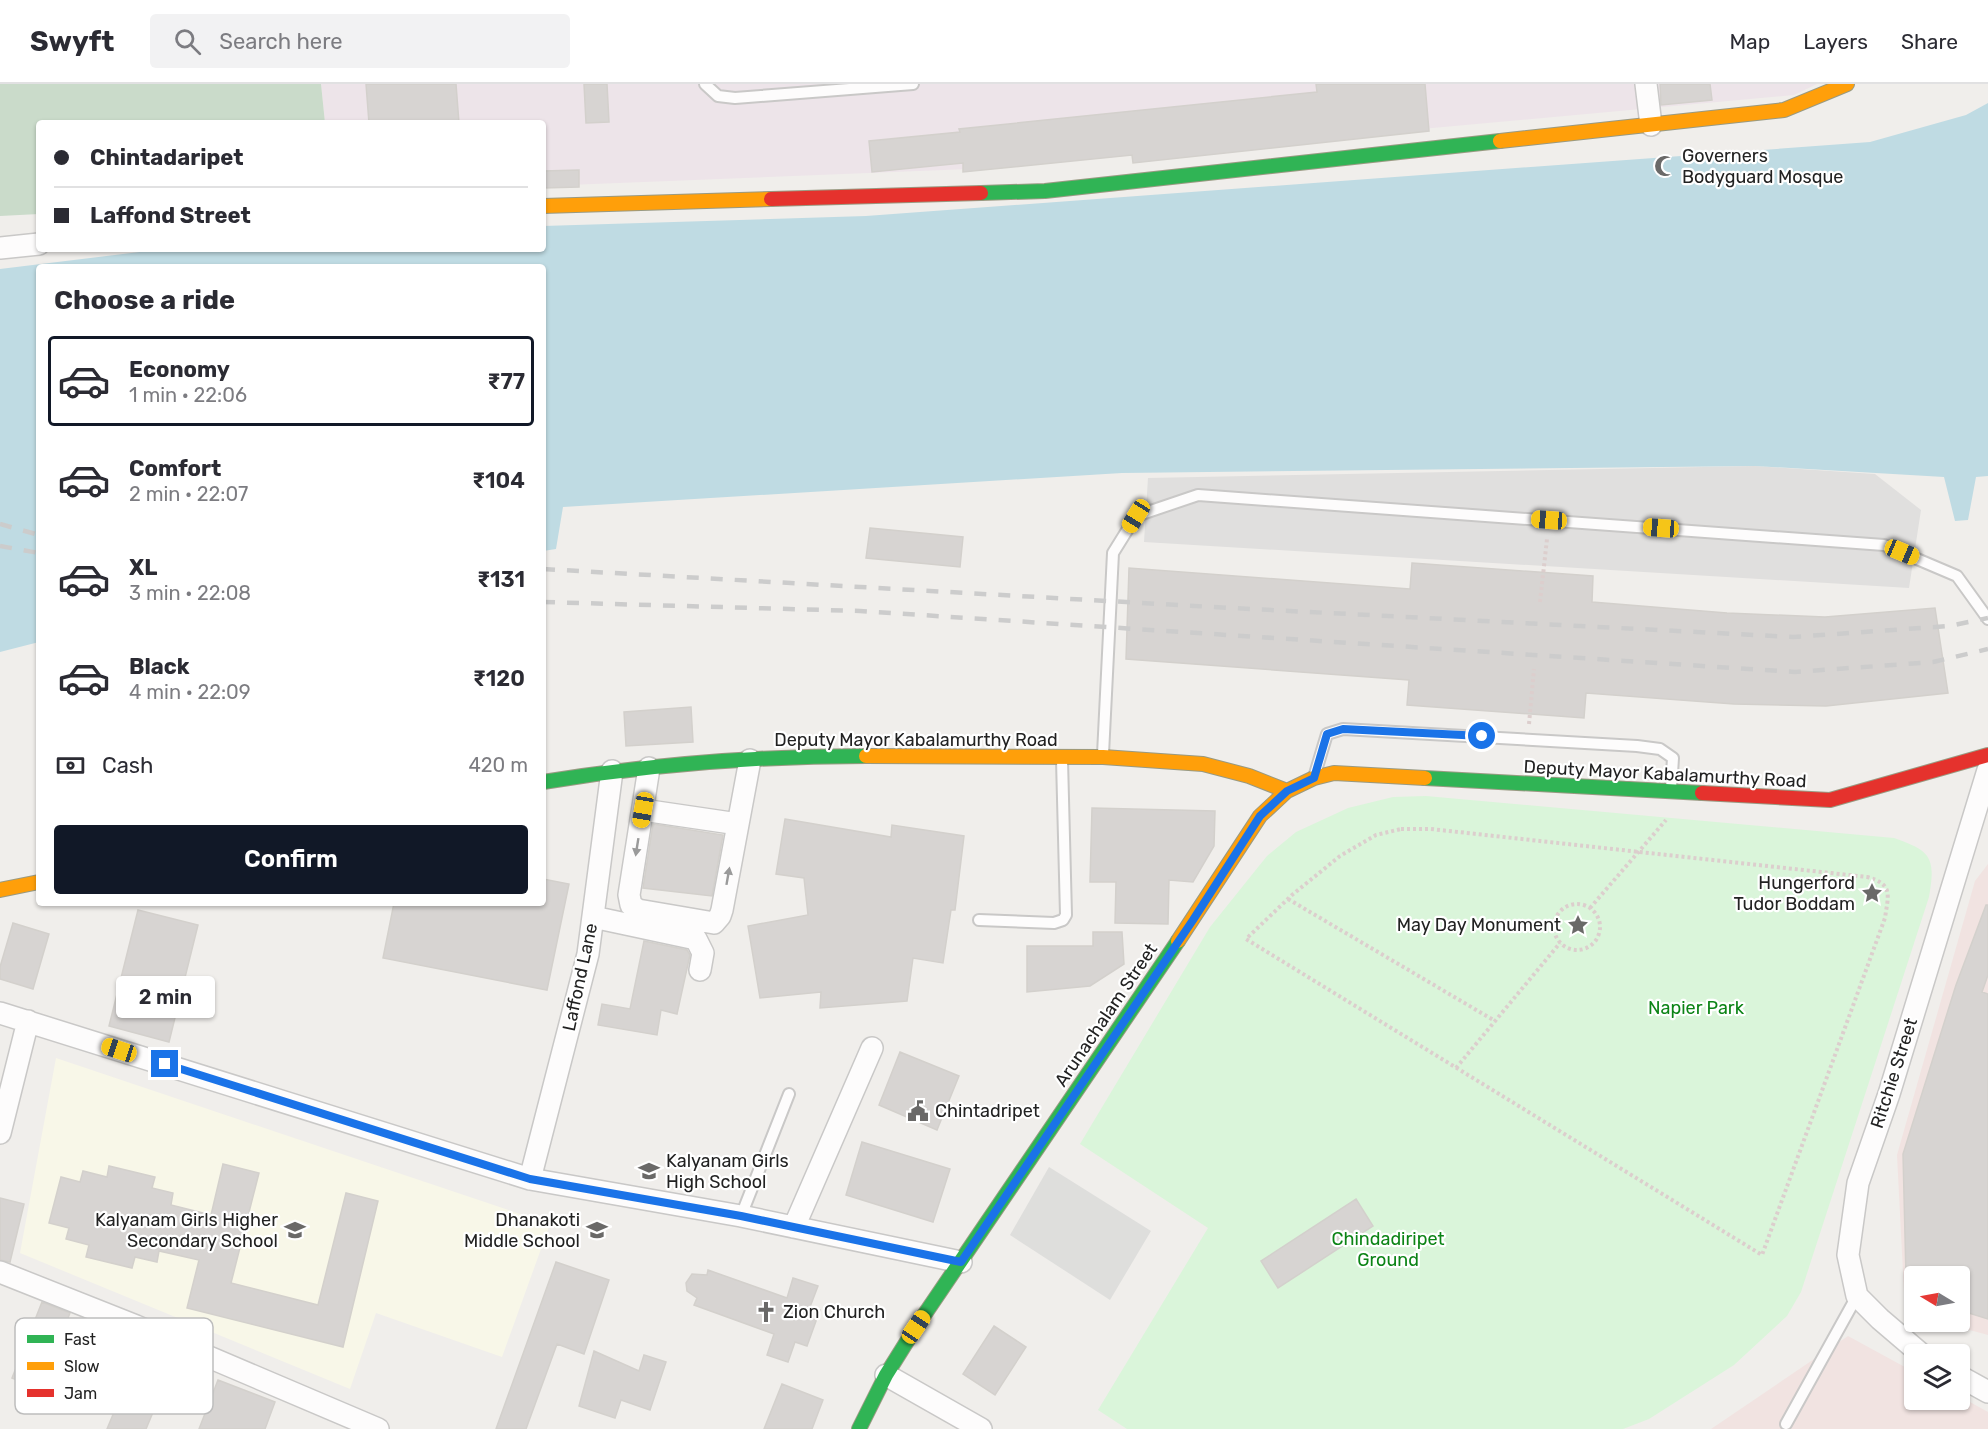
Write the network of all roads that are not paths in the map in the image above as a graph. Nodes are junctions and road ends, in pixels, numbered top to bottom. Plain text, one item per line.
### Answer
1 (705, 84) edge
2 (914, 84) edge
3 (1646, 84) edge
4 (1847, 84) edge
5 (1651, 125) junction
6 (546, 206) edge
7 (36, 244) edge
8 (0, 248) edge
9 (1988, 619) edge
10 (1988, 755) edge
11 (1062, 757) junction
12 (1103, 757) junction
13 (750, 760) junction
14 (650, 768) junction
15 (1988, 770) edge
16 (612, 771) junction
17 (1334, 773) joint
18 (1314, 778) junction
19 (546, 782) edge
20 (1287, 791) junction
21 (1671, 793) junction
22 (643, 810) junction
23 (738, 824) junction
24 (36, 883) edge
25 (0, 890) edge
26 (593, 917) junction
27 (979, 920) dead end
28 (700, 969) dead end
29 (0, 1013) edge
30 (28, 1021) junction
31 (872, 1048) dead end
32 (789, 1094) dead end
33 (0, 1133) edge
34 (530, 1179) junction
35 (741, 1216) junction
36 (794, 1227) junction
37 (961, 1262) junction
38 (0, 1272) edge
39 (1857, 1296) junction
40 (116, 1318) edge
41 (1909, 1344) edge
42 (213, 1359) edge
43 (886, 1375) junction
44 (1970, 1382) edge
45 (1988, 1392) edge
46 (1786, 1424) dead end
47 (864, 1427) edge
48 (378, 1429) edge
49 (981, 1429) edge

1 - 2 lane
3 - 5 street
4 - 5 street
5 - 6 street
7 - 8 street
9 - 12 lane
10 - 21 street, Deputy Mayor Kabalamurthy Road
11 - 12 street, Deputy Mayor Kabalamurthy Road
11 - 13 street, Deputy Mayor Kabalamurthy Road
11 - 27 lane
12 - 20 street, Deputy Mayor Kabalamurthy Road
13 - 14 street, Deputy Mayor Kabalamurthy Road
13 - 23 street
14 - 16 street, Deputy Mayor Kabalamurthy Road
14 - 22 street
15 - 39 street, Ritchie Street
16 - 19 street, Deputy Mayor Kabalamurthy Road
16 - 26 street, Laffond Lane
17 - 18 street, Arunachalam Street
17 - 21 street, Deputy Mayor Kabalamurthy Road
18 - 20 street, Arunachalam Street
18 - 21 lane
20 - 37 street, Arunachalam Street
22 - 23 street
22 -> 23 street
24 - 25 street
26 - 28 street
26 - 34 street, Laffond Lane
29 - 30 street
30 - 33 street
30 - 34 street
31 - 36 street
32 - 35 lane
34 - 35 street
35 - 36 street
36 - 37 street
37 - 43 street, Arunachalam Street
38 - 40 street
39 - 41 street
39 - 46 lane
42 - 48 street
43 - 47 street, Arunachalam Street
43 - 49 street
44 - 45 street

